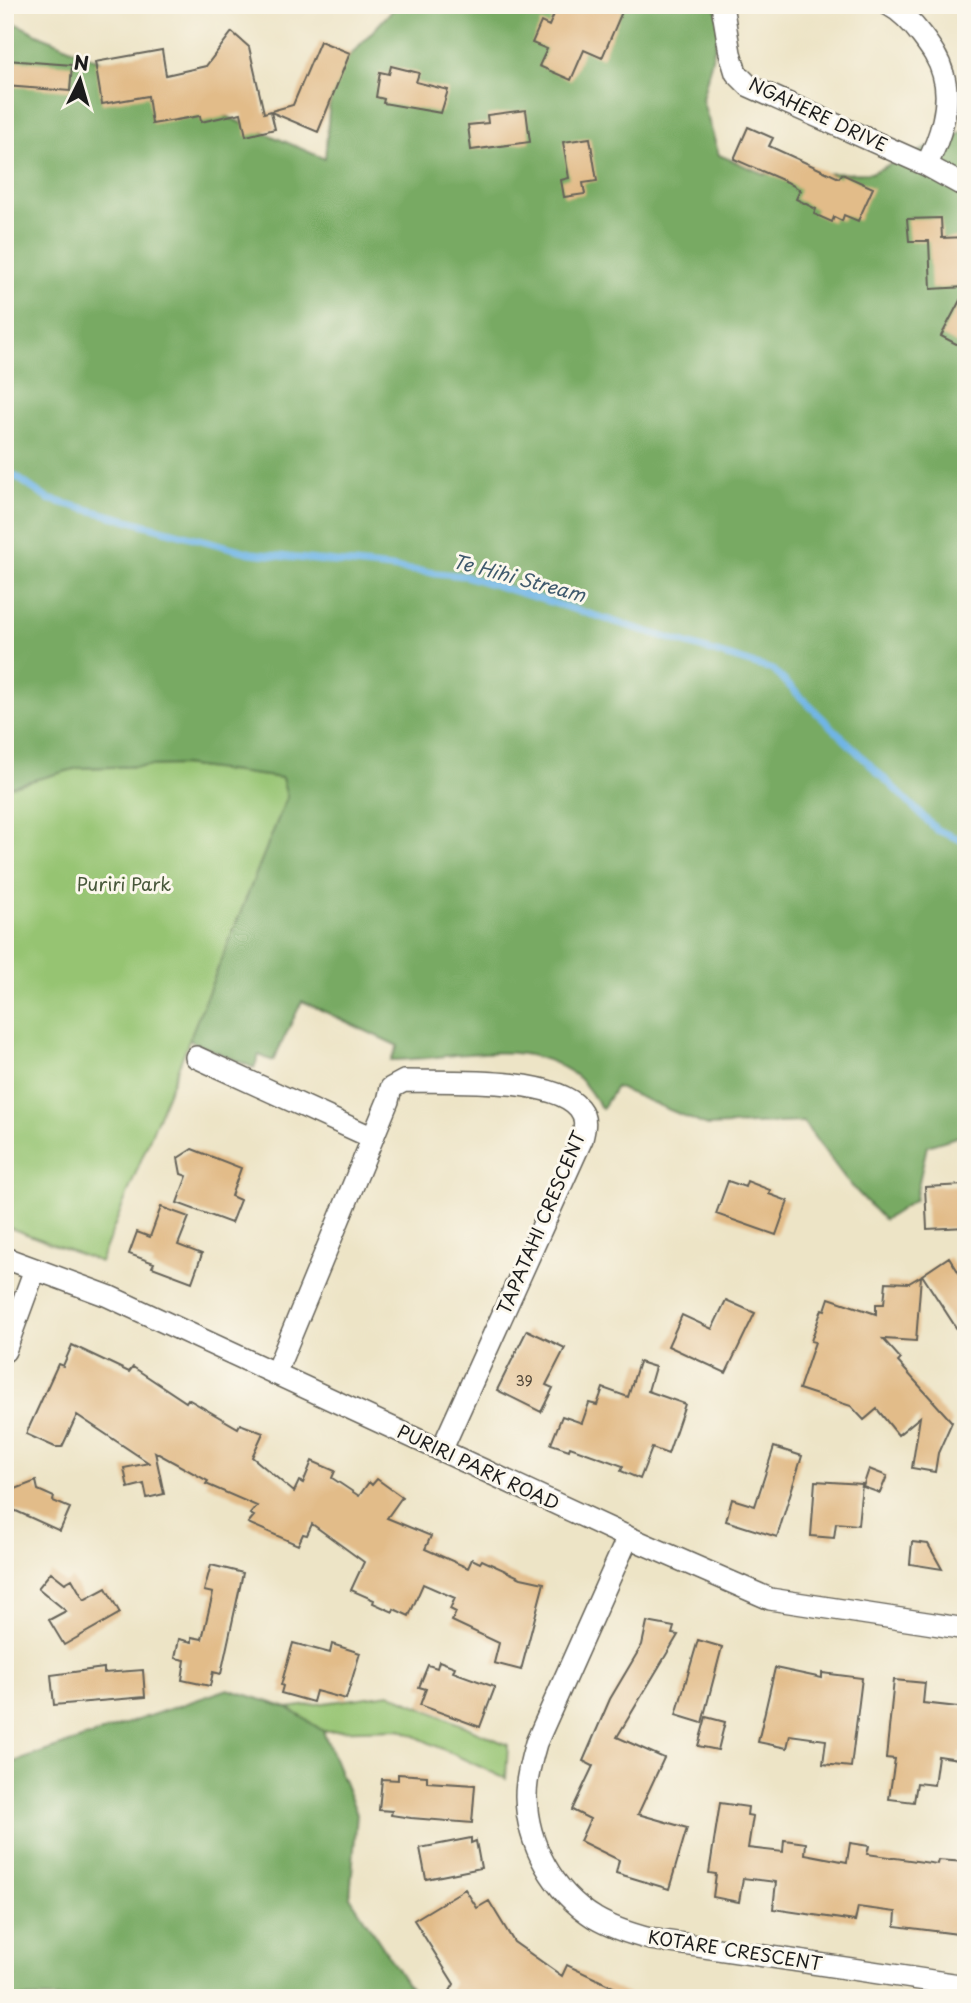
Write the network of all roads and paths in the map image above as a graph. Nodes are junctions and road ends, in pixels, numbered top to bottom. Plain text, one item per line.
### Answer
1 (722, 5) edge
2 (890, 5) edge
3 (926, 165) junction
4 (966, 187) edge
5 (196, 1057) dead end
6 (371, 1137) junction
7 (5, 1258) edge
8 (35, 1269) junction
9 (5, 1351) edge
10 (275, 1374) junction
11 (441, 1451) junction
12 (628, 1537) junction
13 (966, 1629) edge
14 (966, 1986) edge

1 - 3 street, NGAHERE DRIVE
2 - 3 street
3 - 4 street, NGAHERE DRIVE
5 - 6 street
6 - 10 street, TAPATAHI CRESCENT
6 - 11 street, TAPATAHI CRESCENT
7 - 8 street, PURIRI PARK ROAD
8 - 9 street
8 - 10 street, PURIRI PARK ROAD
10 - 11 street, PURIRI PARK ROAD
11 - 12 street, PURIRI PARK ROAD
12 - 13 street, PURIRI PARK ROAD
12 - 14 street, KOTARE CRESCENT

